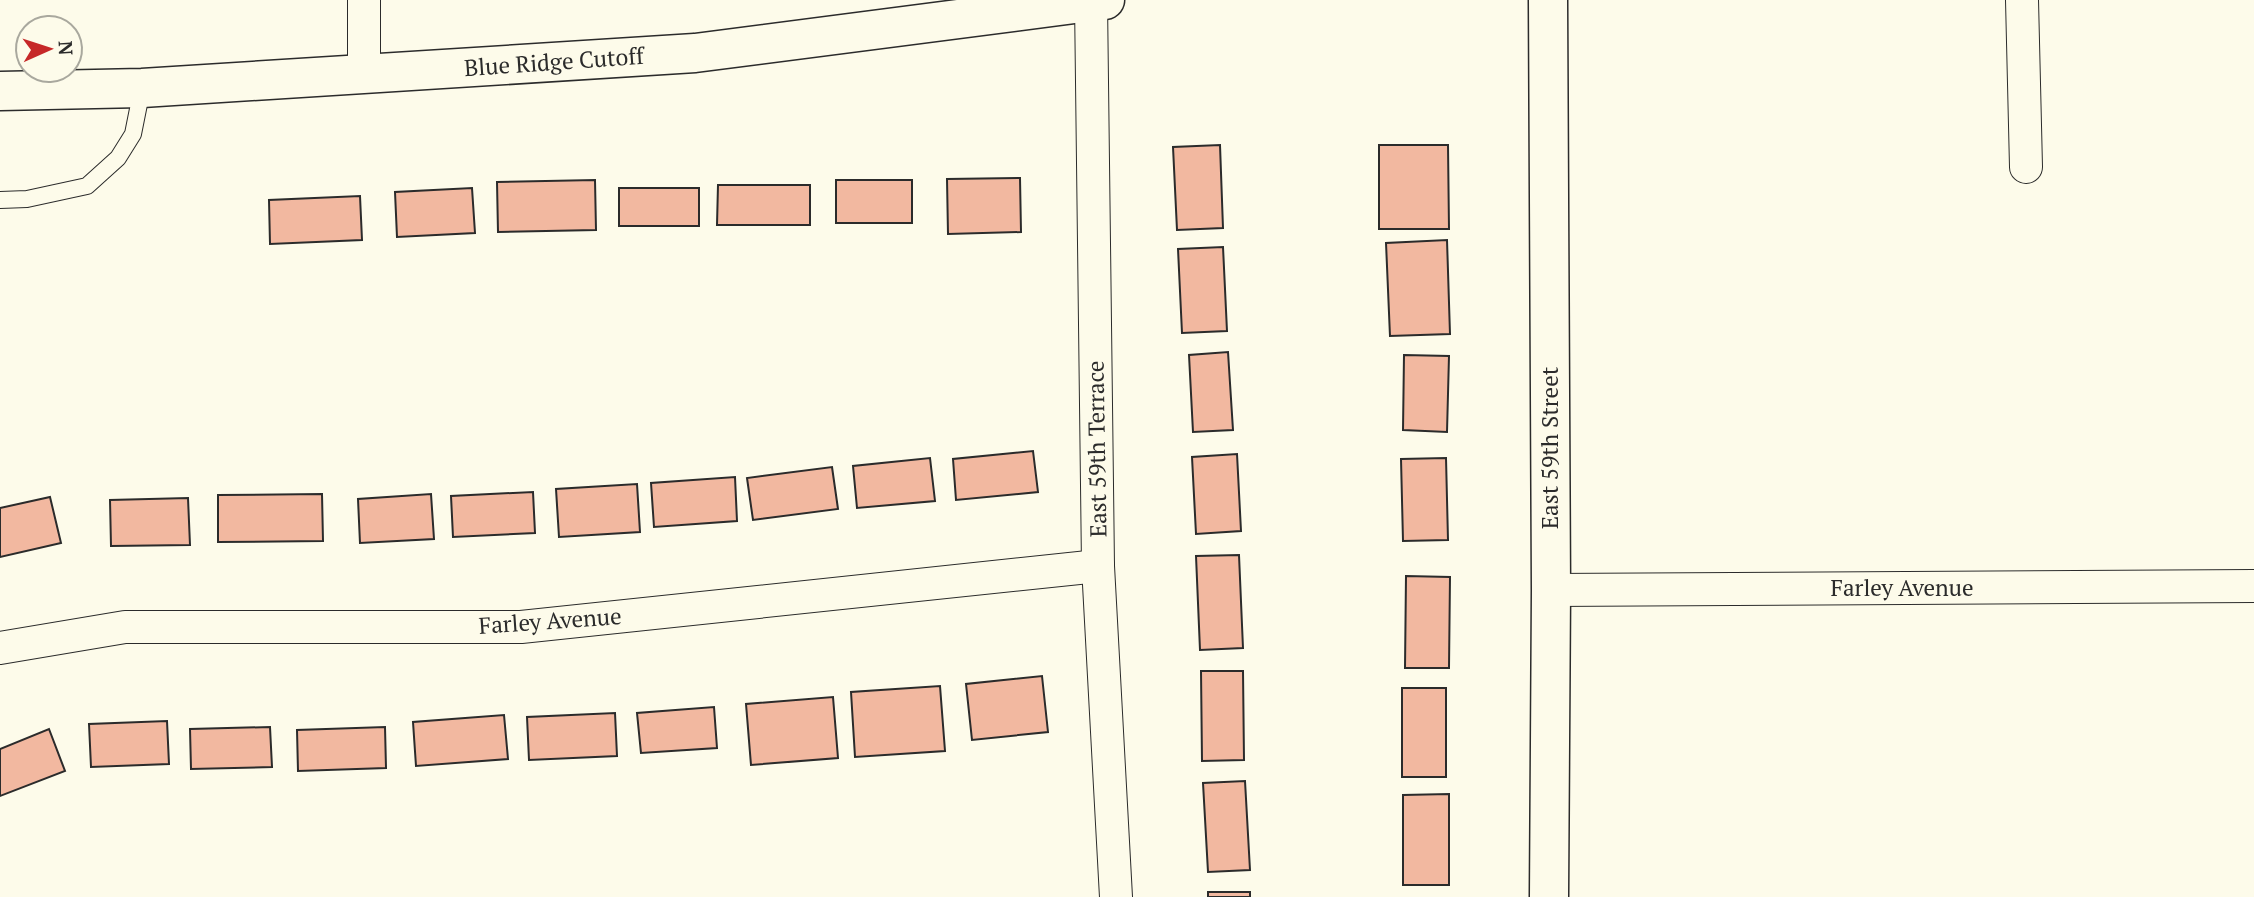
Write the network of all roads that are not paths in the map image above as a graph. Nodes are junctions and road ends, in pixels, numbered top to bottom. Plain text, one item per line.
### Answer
1 (364, 0) edge
2 (1548, 0) edge
3 (2022, 0) edge
4 (1098, 1) edge
5 (364, 75) junction
6 (142, 88) junction
7 (0, 91) edge
8 (2026, 167) dead end
9 (0, 200) edge
10 (1098, 566) junction
11 (2254, 586) edge
12 (1551, 590) junction
13 (0, 648) edge
14 (1116, 897) edge
15 (1549, 897) edge

1 - 5 street
2 - 12 main road, East 59th Street
3 - 8 street
4 - 5 main road, Blue Ridge Cutoff
4 - 10 street, East 59th Terrace
5 - 6 main road, Blue Ridge Cutoff
6 - 7 main road, Blue Ridge Cutoff
6 - 9 lane
10 - 13 street, Farley Avenue
10 - 14 street, East 59th Terrace
11 - 12 street, Farley Avenue
12 - 15 main road, East 59th Street

